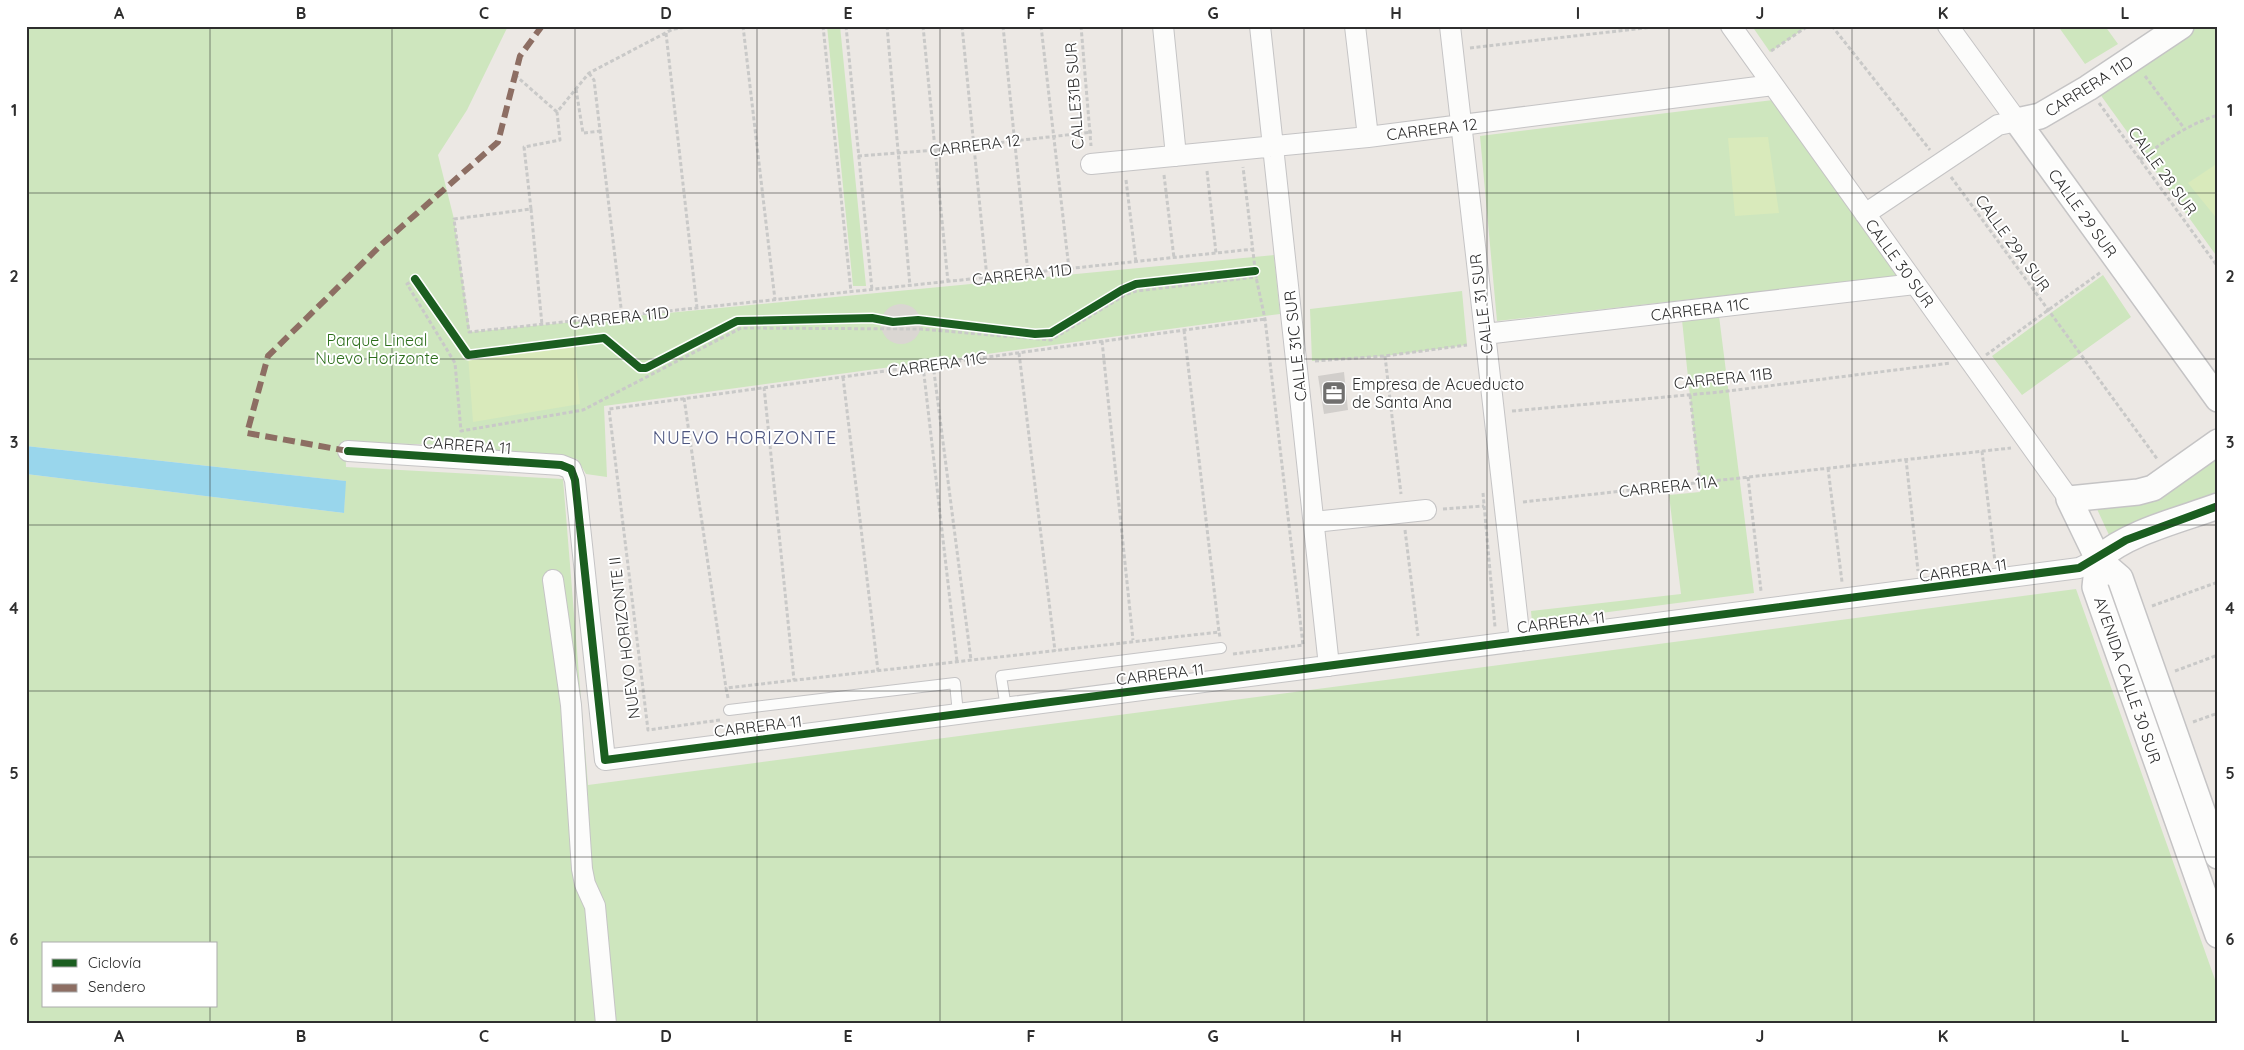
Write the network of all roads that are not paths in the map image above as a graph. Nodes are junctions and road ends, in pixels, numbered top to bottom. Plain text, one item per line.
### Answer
1 (1162, 26) edge
2 (1260, 26) edge
3 (1355, 26) edge
4 (1450, 26) edge
5 (1731, 26) edge
6 (1948, 26) edge
7 (2181, 26) edge
8 (1773, 85) junction
9 (2017, 121) junction
10 (1460, 125) junction
11 (1368, 137) junction
12 (1274, 147) junction
13 (1176, 156) junction
14 (1091, 164) road end
15 (1866, 214) junction
16 (1915, 284) junction
17 (1485, 334) junction
18 (2218, 399) edge
19 (2218, 442) edge
20 (348, 451) dead end
21 (2069, 499) junction
22 (2218, 506) edge
23 (1426, 510) road end
24 (1314, 522) junction
25 (2098, 558) junction
26 (553, 580) dead end
27 (1520, 641) junction
28 (1221, 648) road end
29 (1329, 666) junction
30 (1006, 708) junction
31 (729, 710) road end
32 (958, 714) junction
33 (2218, 856) edge
34 (2218, 935) edge
35 (606, 1024) edge

1 - 13 street
2 - 12 street, CALLE 31C SUR
3 - 11 street
4 - 10 street, CALLE 31 SUR
5 - 8 street, CALLE 30 SUR
6 - 9 street, CALLE 29 SUR
7 - 9 street, CARRERA 11D
8 - 10 street, CARRERA 12
8 - 15 street, CALLE 30 SUR
9 - 15 street, CARRERA 11D
9 - 18 street, CALLE 29 SUR
10 - 11 street, CARRERA 12
10 - 17 street, CALLE 31 SUR
11 - 12 street, CARRERA 12
12 - 13 street, CARRERA 12
12 - 24 street, CALLE 31C SUR
13 - 14 street, CARRERA 12
15 - 16 street, CALLE 30 SUR
16 - 17 street, CARRERA 11C
16 - 21 street, CALLE 30 SUR
17 - 27 street, CALLE 31 SUR
19 - 21 street
20 - 32 street, CARRERA 11
21 - 25 street
22 - 25 street, CARRERA 11
23 - 24 street
24 - 29 street, CALLE 31C SUR
25 - 27 street, CARRERA 11
25 - 33 street, AVENIDA CALLE 30 SUR
25 - 34 street, AVENIDA CALLE 30 SUR
26 - 35 street
27 - 29 street, CARRERA 11
28 - 30 lane
29 - 30 street, CARRERA 11
30 - 32 street, CARRERA 11
31 - 32 lane

